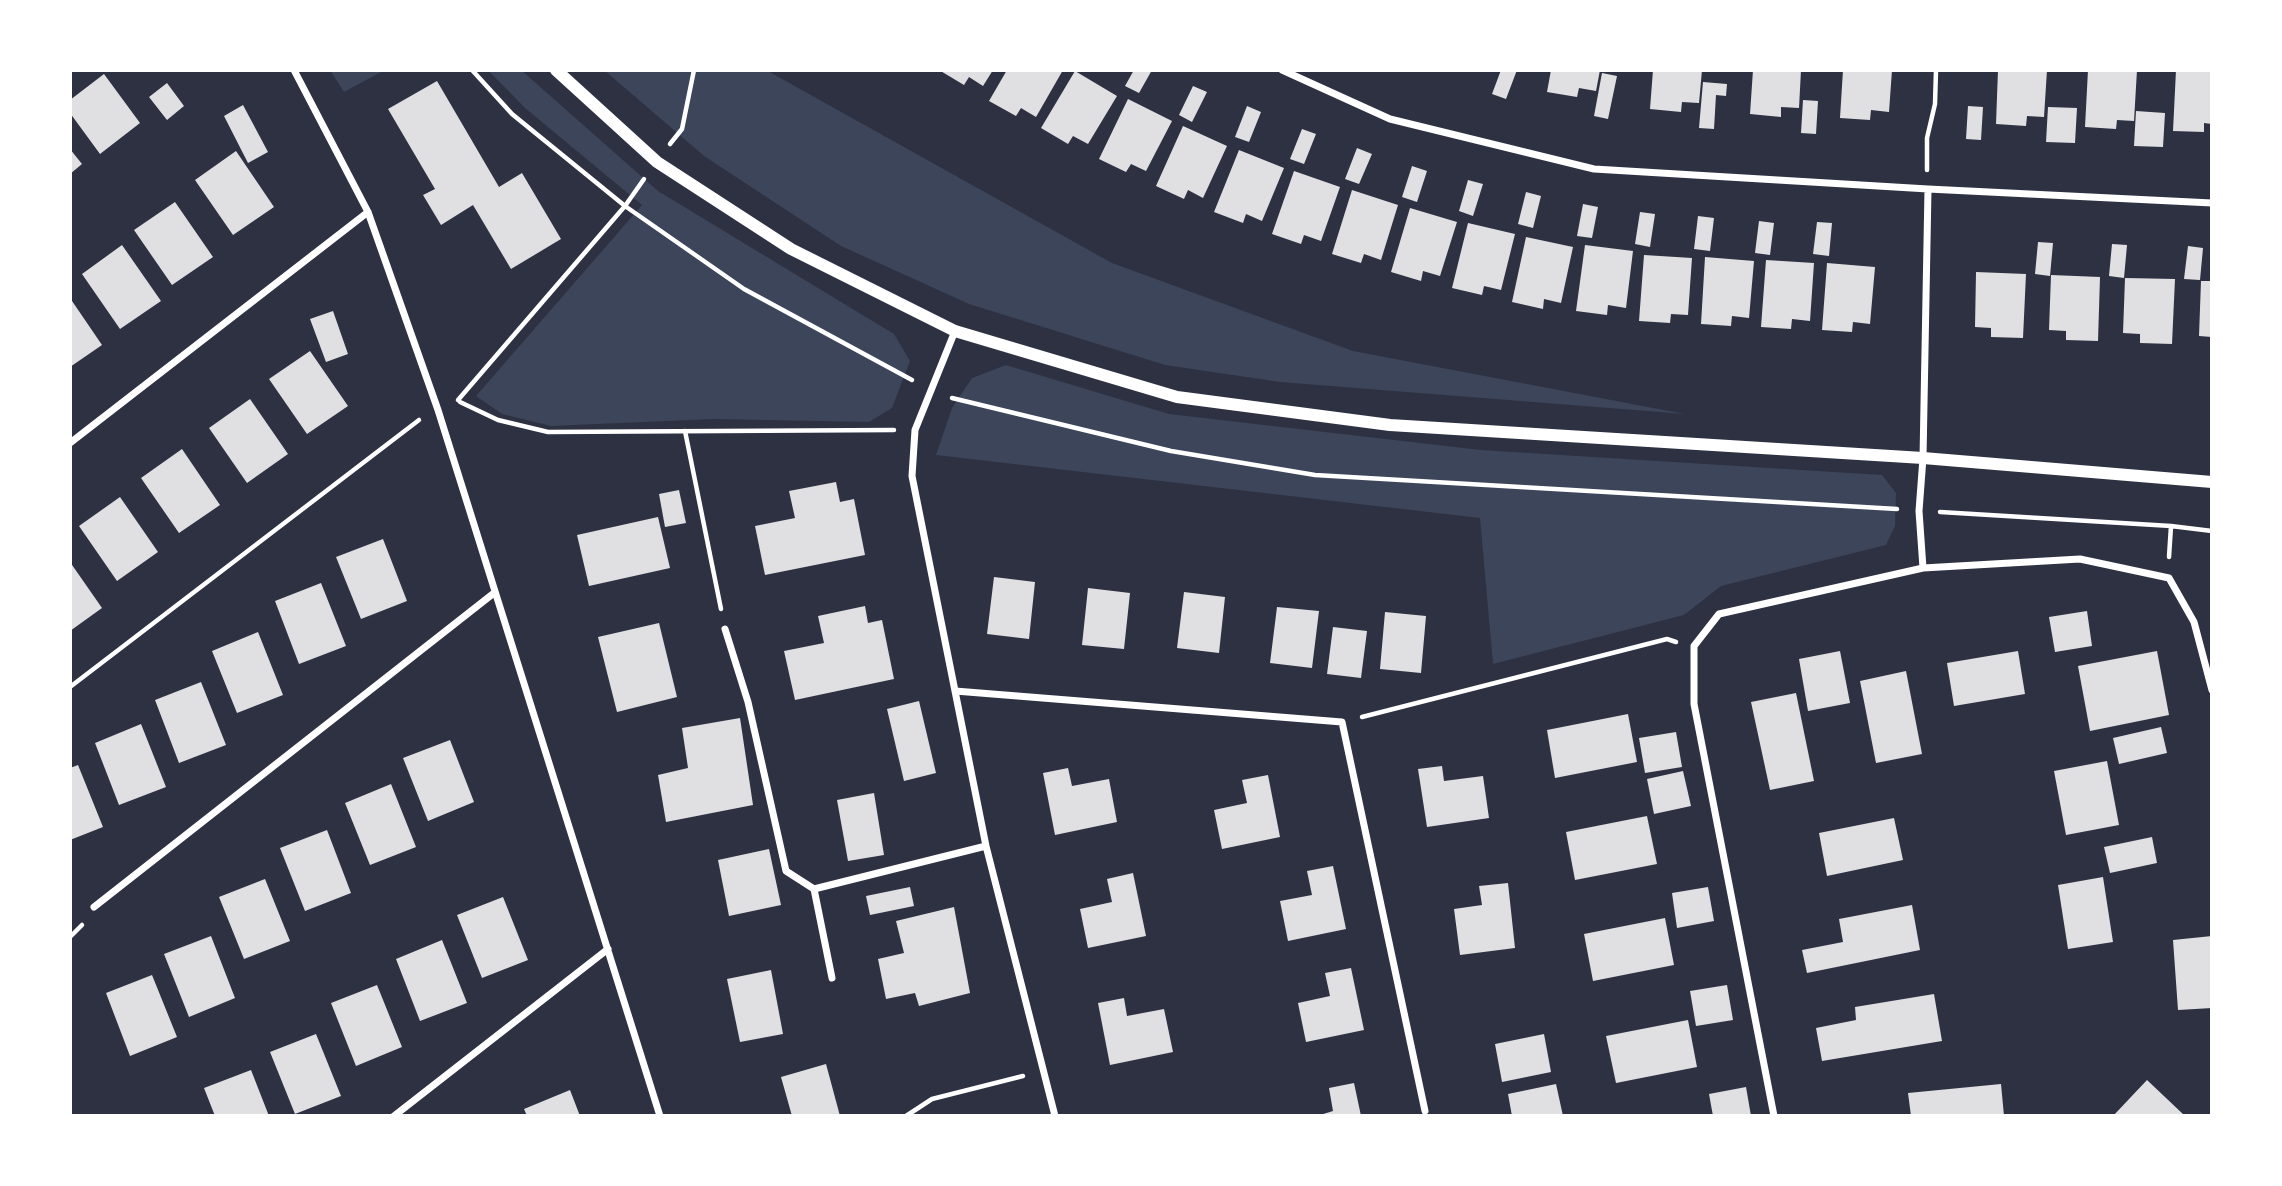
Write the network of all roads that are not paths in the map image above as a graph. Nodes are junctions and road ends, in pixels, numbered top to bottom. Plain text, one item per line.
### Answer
1 (294, 70) edge
2 (556, 70) edge
3 (1282, 70) edge
4 (1928, 190) junction
5 (2212, 202) edge
6 (368, 212) junction
7 (955, 331) junction
8 (70, 443) edge
9 (1923, 458) junction
10 (2212, 482) edge
11 (1923, 568) junction
12 (494, 593) junction
13 (725, 629) road end
14 (2212, 690) edge
15 (955, 691) junction
16 (986, 846) junction
17 (814, 889) junction
18 (94, 907) dead end
19 (608, 949) junction
20 (832, 978) dead end
21 (1425, 1111) dead end
22 (394, 1116) edge
23 (660, 1116) edge
24 (1055, 1116) edge
25 (1774, 1116) edge

1 - 6 street
2 - 7 street
3 - 4 street
4 - 5 street
4 - 9 street
6 - 8 street
6 - 12 street
7 - 9 street
7 - 15 street
9 - 10 street
9 - 11 street
11 - 14 street
11 - 25 street
12 - 18 street
12 - 19 street
13 - 17 street
15 - 16 street
15 - 21 street
16 - 17 street
16 - 24 street
17 - 20 street
19 - 22 street
19 - 23 street

